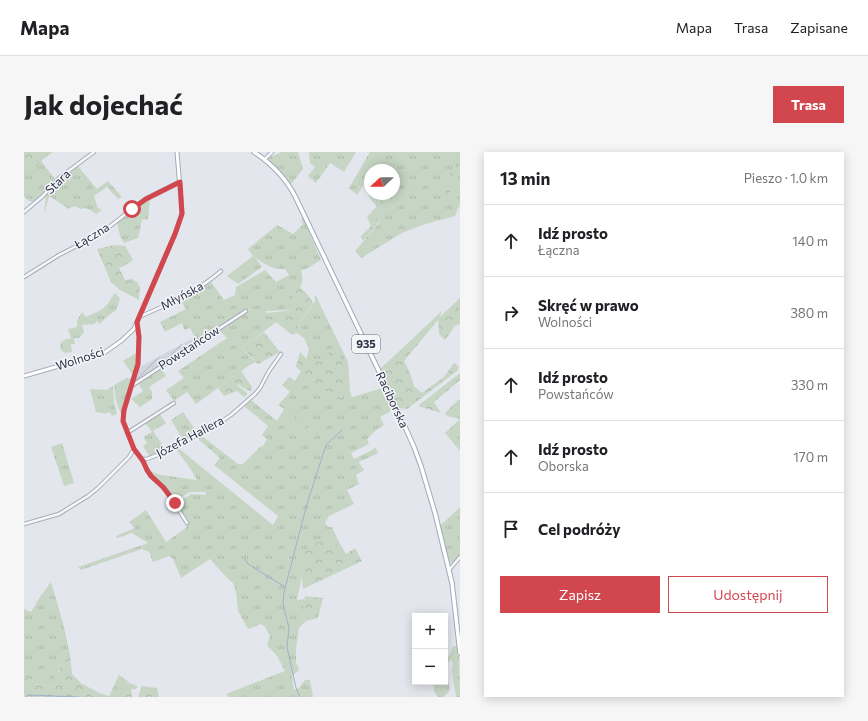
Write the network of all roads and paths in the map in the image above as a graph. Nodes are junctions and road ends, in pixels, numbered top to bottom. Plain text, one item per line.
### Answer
1 (94, 152) edge
2 (177, 152) edge
3 (254, 152) edge
4 (272, 152) edge
5 (265, 159) junction
6 (180, 182) junction
7 (24, 212) edge
8 (221, 271) dead end
9 (24, 277) edge
10 (246, 311) dead end
11 (140, 316) junction
12 (137, 322) junction
13 (281, 354) dead end
14 (24, 376) edge
15 (134, 381) junction
16 (137, 384) junction
17 (132, 386) junction
18 (174, 403) dead end
19 (127, 433) junction
20 (134, 449) junction
21 (142, 459) junction
22 (187, 522) dead end
23 (24, 524) edge
24 (460, 557) edge
25 (449, 570) junction
26 (460, 653) edge

1 - 7 street, Stara
2 - 6 street, Wolności
3 - 5 main road, Raciborska / 935
4 - 5 street
5 - 25 main road, Raciborska / 935
6 - 9 street, Łączna
6 - 11 street, Wolności
8 - 11 street, Młyńska
10 - 16 street, Powstańców
11 - 12 street, Wolności
12 - 14 street, Wolności
12 - 15 street, Powstańców
13 - 21 street, Józefa Hallera
15 - 16 street
15 - 17 street, Powstańców
16 - 17 street, Powstańców
17 - 19 street, Powstańców
18 - 19 street
19 - 20 street, Powstańców
20 - 21 street, Powstańców
20 - 23 street
21 - 22 street, Powstańców
24 - 25 street
25 - 26 main road, Raciborska / 935

